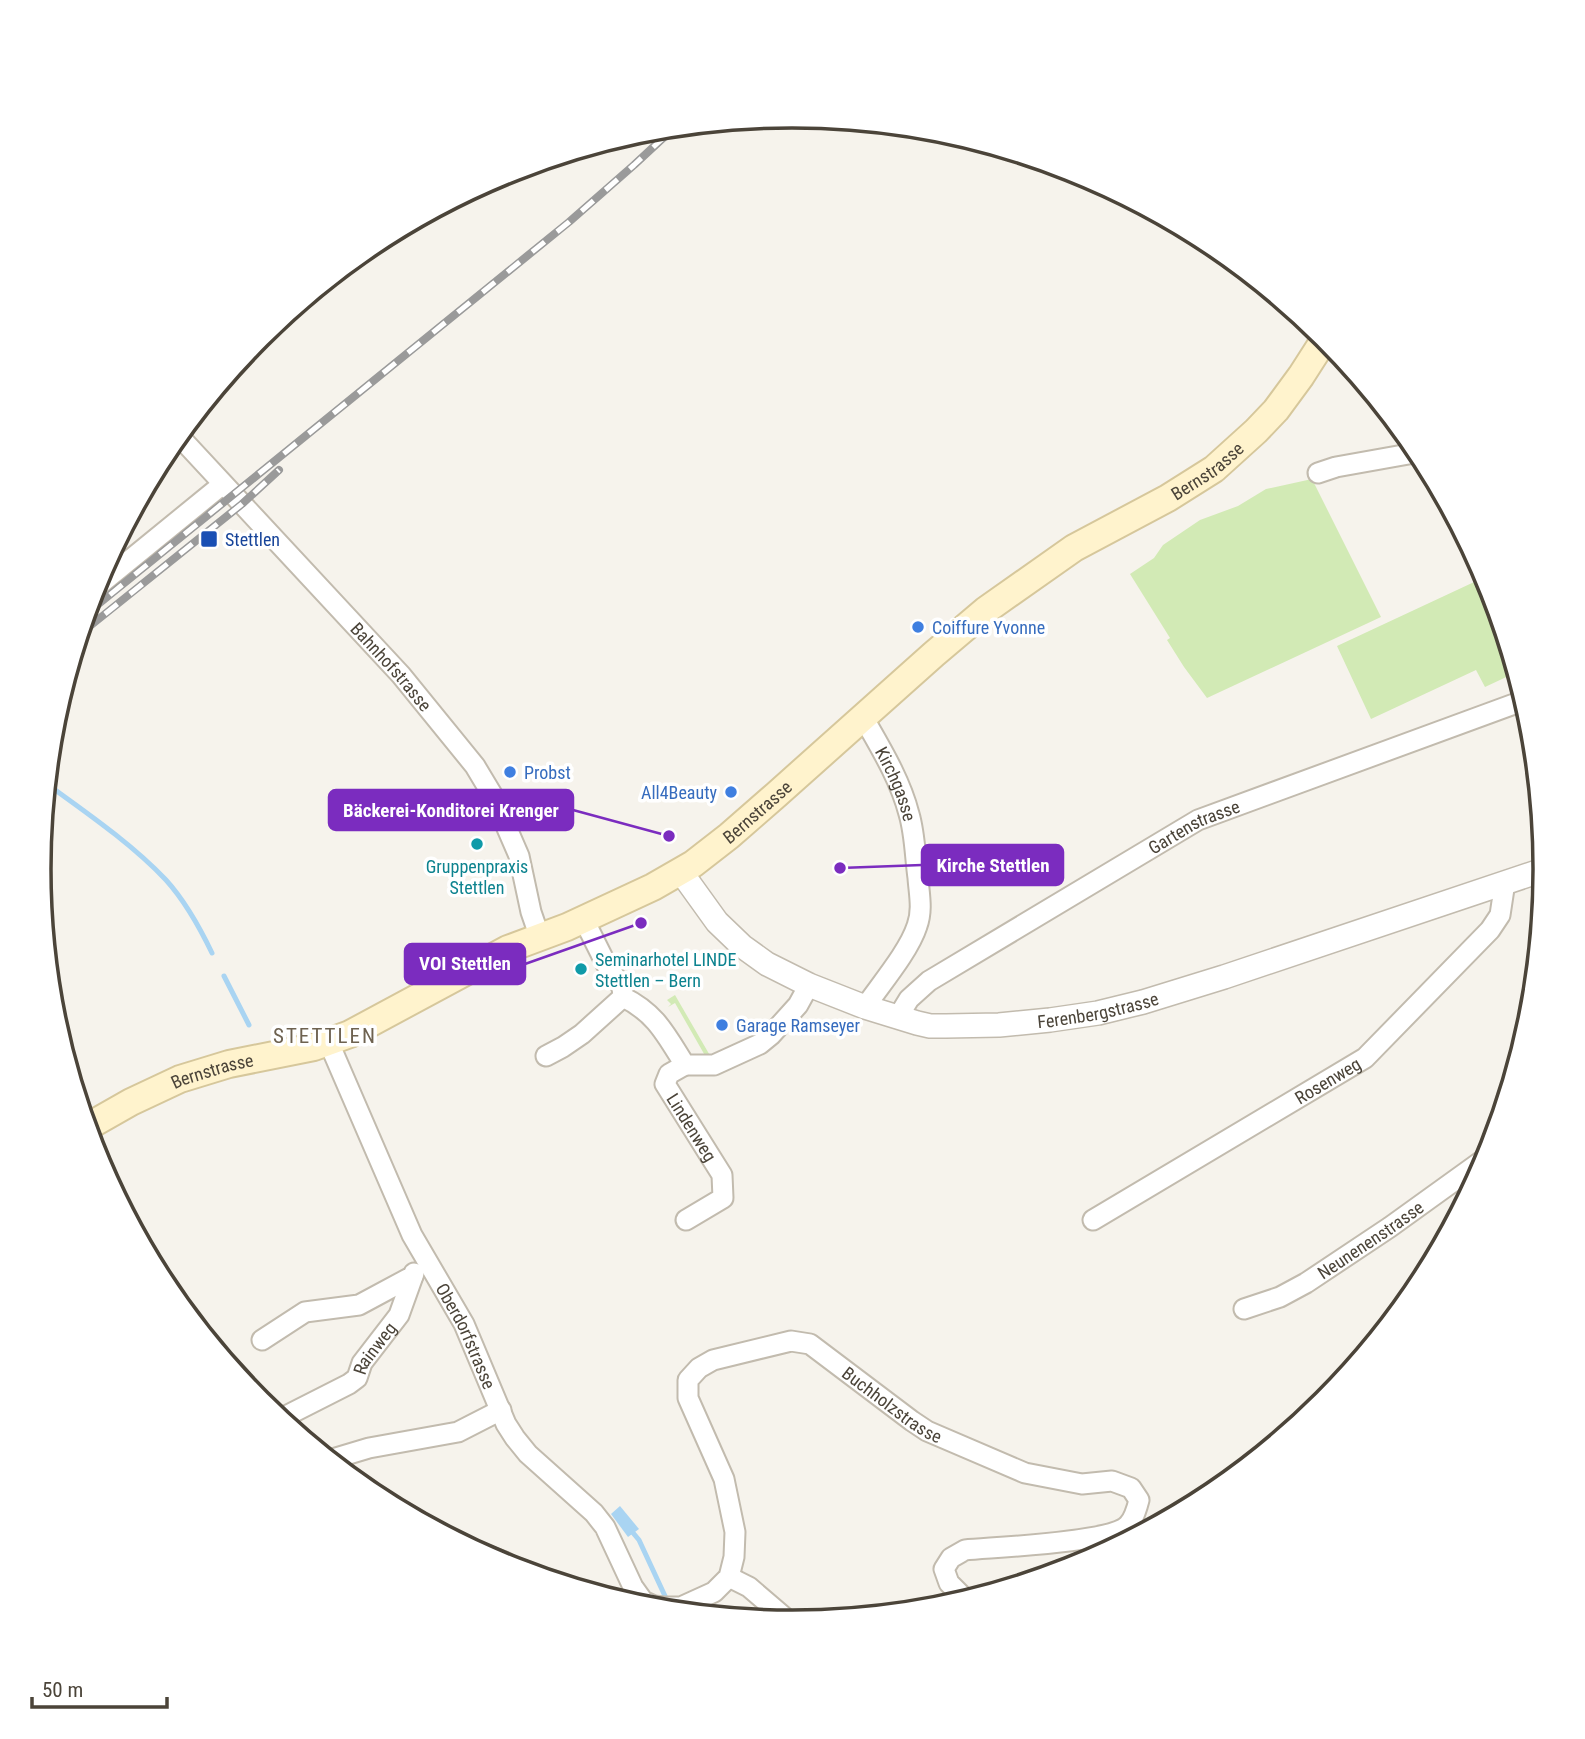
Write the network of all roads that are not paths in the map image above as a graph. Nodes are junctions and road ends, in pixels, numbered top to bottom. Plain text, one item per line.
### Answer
1 (1319, 347) edge
2 (186, 443) edge
3 (1407, 454) edge
4 (1318, 474) dead end
5 (223, 484) junction
6 (112, 574) edge
7 (1515, 704) edge
8 (863, 717) junction
9 (681, 872) junction
10 (1534, 873) edge
11 (1505, 882) junction
12 (584, 920) junction
13 (540, 937) junction
14 (809, 985) junction
15 (623, 997) junction
16 (865, 1007) junction
17 (898, 1017) junction
18 (329, 1043) junction
19 (546, 1056) dead end
20 (685, 1066) junction
21 (95, 1122) edge
22 (1471, 1169) edge
23 (686, 1220) dead end
24 (1093, 1220) dead end
25 (422, 1252) junction
26 (413, 1276) junction
27 (1244, 1309) dead end
28 (262, 1340) dead end
29 (501, 1410) junction
30 (289, 1414) edge
31 (339, 1457) edge
32 (730, 1577) junction
33 (958, 1592) edge
34 (636, 1594) edge
35 (688, 1604) edge
36 (777, 1611) edge

1 - 8 main road, Bernstrasse
2 - 5 street, Bahnhofstrasse
3 - 4 street
5 - 6 street
5 - 13 street, Bahnhofstrasse
7 - 17 street, Gartenstrasse
8 - 9 main road, Bernstrasse
8 - 16 street, Kirchgasse
9 - 12 main road, Bernstrasse
9 - 14 street, Ferenbergstrasse
10 - 11 street, Ferenbergstrasse
11 - 17 street, Ferenbergstrasse
11 - 24 street, Rosenweg
12 - 13 main road, Bernstrasse
12 - 15 street, Lindenweg
13 - 18 main road, Bernstrasse
14 - 16 street, Ferenbergstrasse
14 - 20 street, Lindenweg
15 - 19 street
15 - 20 street, Lindenweg
16 - 17 street, Ferenbergstrasse
18 - 21 main road, Bernstrasse
18 - 25 street, Oberdorfstrasse
20 - 23 street, Lindenweg
22 - 27 street, Neunenenstrasse
25 - 26 street, Rainweg
25 - 29 street, Oberdorfstrasse
26 - 28 street, Rainweg
26 - 30 street, Rainweg
29 - 31 street
29 - 34 street, Oberdorfstrasse
32 - 33 street, Buchholzstrasse
32 - 35 street
32 - 36 street

